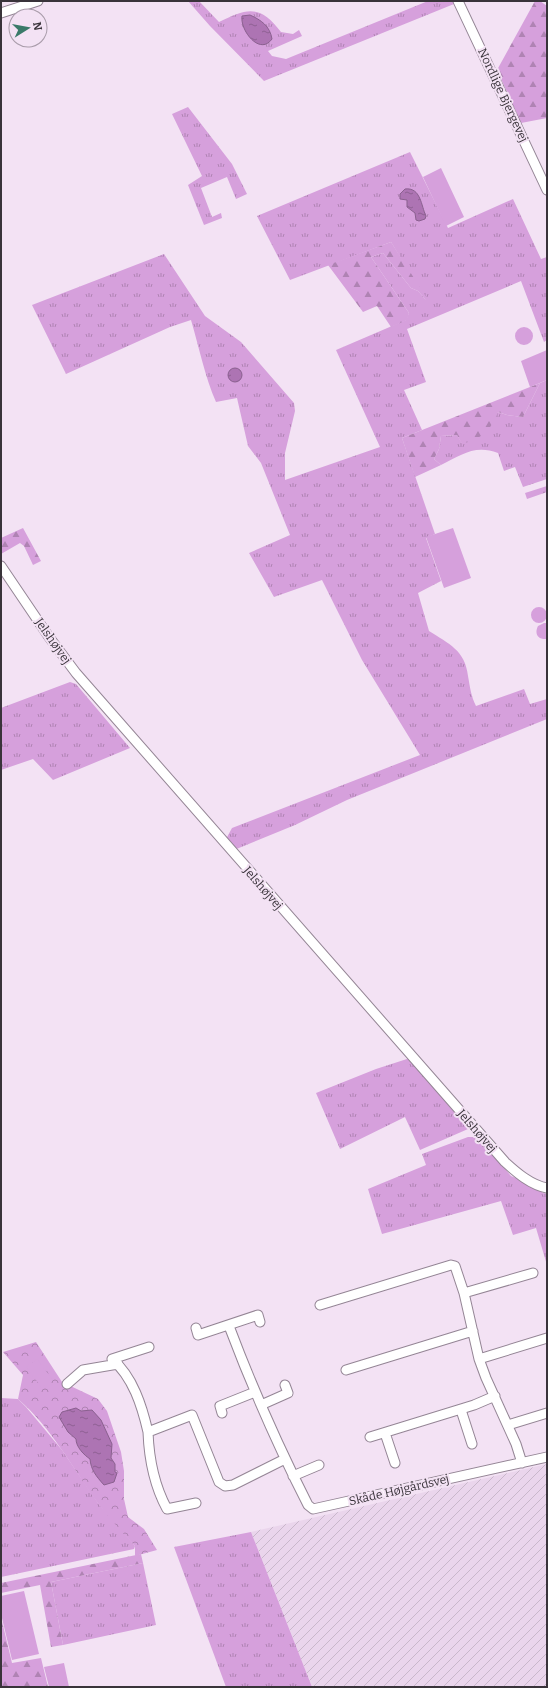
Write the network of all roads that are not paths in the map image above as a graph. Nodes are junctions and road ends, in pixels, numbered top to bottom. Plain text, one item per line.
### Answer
1 (38, 1) edge
2 (458, 1) edge
3 (1, 13) edge
4 (547, 190) edge
5 (1, 566) edge
6 (547, 1188) edge
7 (532, 1273) dead end
8 (464, 1293) junction
9 (320, 1305) dead end
10 (260, 1322) dead end
11 (229, 1326) junction
12 (196, 1328) dead end
13 (473, 1331) junction
14 (547, 1338) edge
15 (148, 1347) dead end
16 (479, 1359) junction
17 (118, 1364) junction
18 (346, 1370) dead end
19 (67, 1384) dead end
20 (285, 1385) dead end
21 (255, 1392) junction
22 (495, 1396) junction
23 (261, 1405) junction
24 (461, 1410) junction
25 (222, 1412) dead end
26 (547, 1413) edge
27 (508, 1425) junction
28 (148, 1432) junction
29 (386, 1432) junction
30 (370, 1437) dead end
31 (472, 1444) dead end
32 (547, 1457) edge
33 (285, 1459) junction
34 (395, 1463) dead end
35 (522, 1463) junction
36 (319, 1464) dead end
37 (294, 1476) junction
38 (196, 1503) dead end

1 - 3 street
2 - 4 street, Nordlige Bjergevej
5 - 6 street, Jelshøjvej
7 - 8 street
8 - 9 street
8 - 13 street
10 - 11 street
11 - 12 street
11 - 21 street, Skåde Højgårdsvej
13 - 16 street
13 - 18 street
14 - 16 street
15 - 17 street
16 - 22 street
17 - 19 street
17 - 28 street
20 - 23 street
21 - 23 street, Skåde Højgårdsvej
21 - 25 street
22 - 24 street
22 - 27 street
23 - 33 street, Skåde Højgårdsvej
24 - 29 street
24 - 31 street
26 - 27 street
27 - 35 street
28 - 33 street
28 - 38 street
29 - 30 street
29 - 34 street
32 - 35 street, Skåde Højgårdsvej
33 - 37 street, Skåde Højgårdsvej
35 - 37 street, Skåde Højgårdsvej
36 - 37 street

